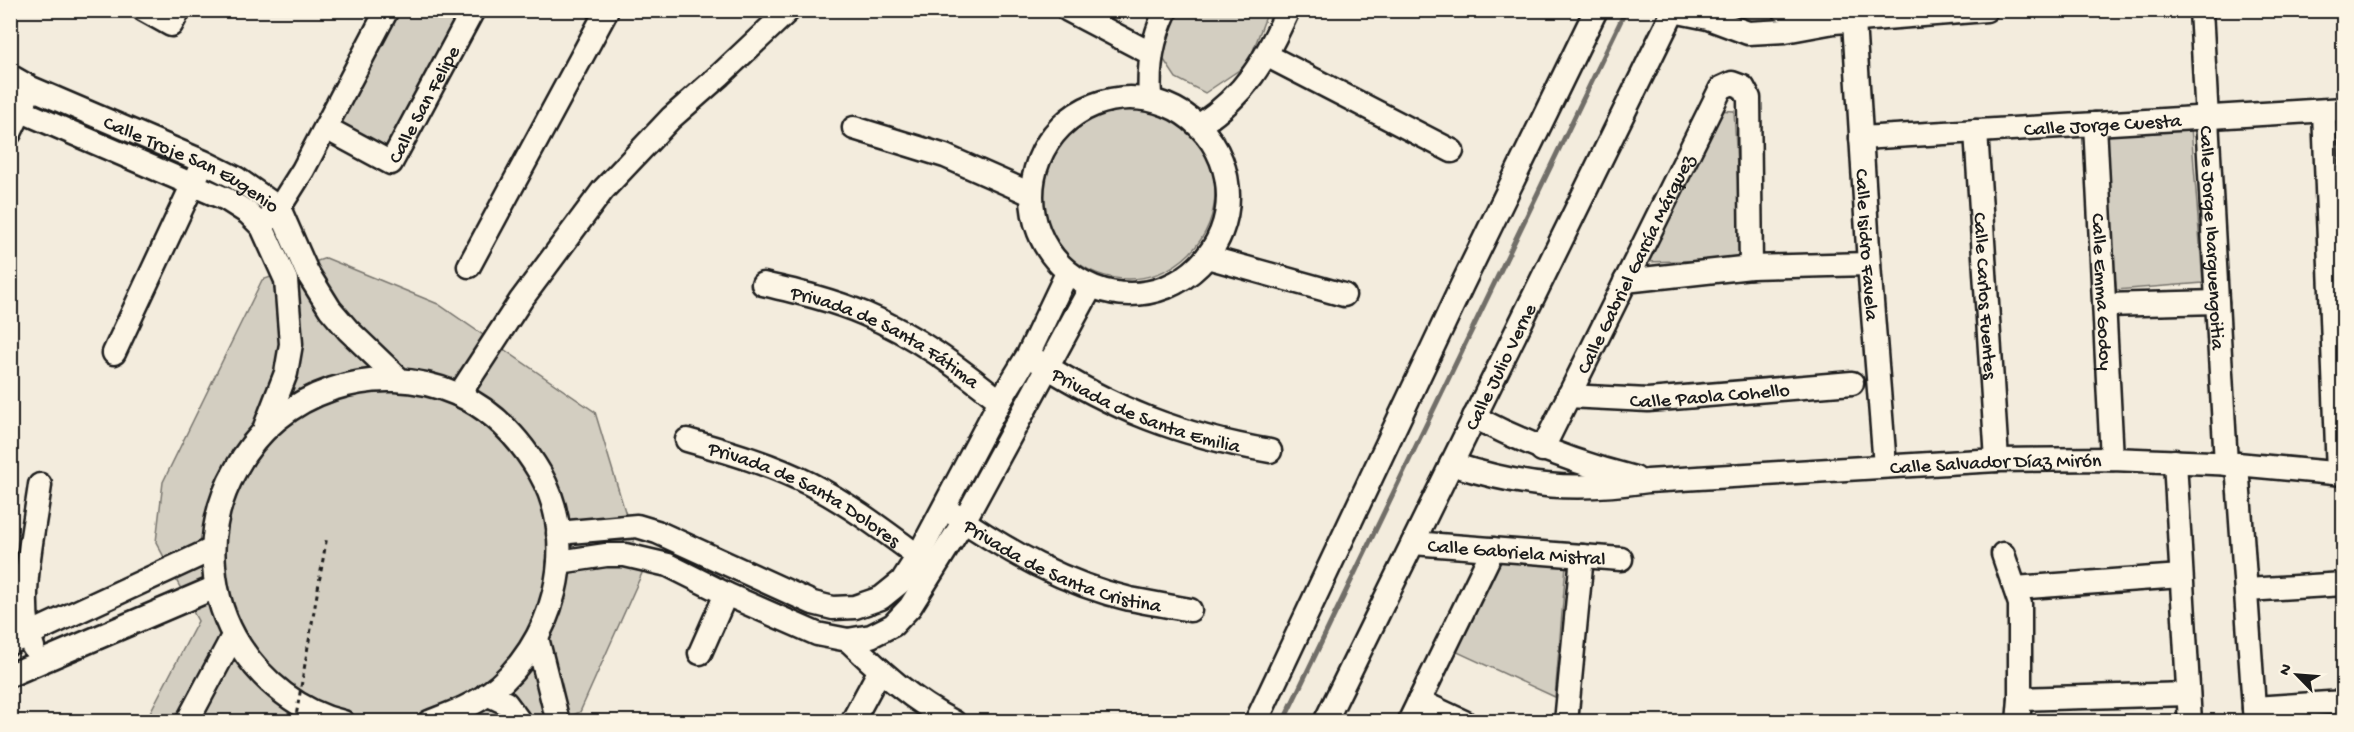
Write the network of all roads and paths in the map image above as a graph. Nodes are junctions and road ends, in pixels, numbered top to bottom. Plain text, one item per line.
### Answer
1 (144, 10) edge
2 (179, 10) edge
3 (387, 10) edge
4 (473, 10) edge
5 (607, 10) edge
6 (789, 10) edge
7 (1068, 10) edge
8 (1166, 10) edge
9 (1288, 10) edge
10 (1596, 10) edge
11 (1784, 10) edge
12 (1986, 10) edge
13 (2201, 10) edge
14 (1673, 11) edge
15 (1844, 21) junction
16 (1150, 53) junction
17 (1266, 55) junction
18 (10, 76) edge
19 (32, 88) junction
20 (1150, 98) junction
21 (16, 109) edge
22 (2334, 110) edge
23 (2207, 117) junction
24 (2095, 124) junction
25 (1200, 125) junction
26 (326, 128) junction
27 (854, 128) dead end
28 (1976, 131) junction
29 (10, 133) edge
30 (1862, 138) junction
31 (1452, 152) dead end
32 (204, 162) junction
33 (194, 185) junction
34 (1031, 194) junction
35 (279, 208) junction
36 (262, 227) junction
37 (1207, 257) junction
38 (1869, 264) junction
39 (469, 266) dead end
40 (1751, 267) junction
41 (1067, 273) junction
42 (297, 276) junction
43 (1625, 280) junction
44 (763, 284) dead end
45 (1091, 287) junction
46 (1344, 295) dead end
47 (2217, 302) junction
48 (2105, 304) junction
49 (114, 353) dead end
50 (1028, 355) junction
51 (1048, 368) junction
52 (400, 380) junction
53 (1852, 383) dead end
54 (459, 395) junction
55 (1568, 396) junction
56 (1000, 401) junction
57 (1474, 417) junction
58 (264, 430) junction
59 (687, 440) dead end
60 (1542, 450) junction
61 (1270, 451) dead end
62 (2112, 459) junction
63 (1997, 460) junction
64 (2175, 461) junction
65 (1451, 464) junction
66 (2232, 464) junction
67 (1885, 466) junction
68 (2341, 474) edge
69 (1648, 481) junction
70 (40, 485) dead end
71 (944, 507) junction
72 (964, 521) junction
73 (558, 533) junction
74 (327, 536) dead end
75 (1413, 543) junction
76 (213, 549) junction
77 (1493, 549) junction
78 (2003, 554) dead end
79 (918, 556) junction
80 (1582, 556) junction
81 (1621, 559) dead end
82 (559, 562) junction
83 (2181, 576) junction
84 (2343, 584) edge
85 (216, 587) junction
86 (2015, 588) junction
87 (2247, 590) junction
88 (726, 594) junction
89 (1190, 610) dead end
90 (233, 636) junction
91 (537, 638) junction
92 (19, 639) edge
93 (848, 640) junction
94 (700, 653) dead end
95 (39, 662) junction
96 (880, 670) junction
97 (10, 675) edge
98 (487, 694) junction
99 (2188, 694) junction
100 (2020, 699) junction
101 (1419, 701) junction
102 (2343, 702) edge
103 (2254, 715) edge
104 (187, 722) edge
105 (295, 722) edge
106 (343, 722) edge
107 (429, 722) edge
108 (520, 722) edge
109 (558, 722) edge
110 (852, 722) edge
111 (954, 722) edge
112 (1256, 722) edge
113 (1324, 722) edge
114 (1409, 722) edge
115 (1464, 722) edge
116 (1566, 722) edge
117 (2018, 722) edge
118 (2190, 722) edge

1 - 2 street
3 - 26 street
4 - 26 street, Calle San Felipe
5 - 39 street
6 - 54 street
7 - 16 street
8 - 16 street
9 - 17 street
10 - 112 street
11 - 15 street
12 - 15 street
13 - 23 street, Calle Jorge Ibarguengoitia
14 - 15 street
14 - 57 street, Calle Julio Verne
15 - 30 street, Calle Isidro Favela
16 - 20 street
17 - 25 street
17 - 31 street
18 - 19 street, Calle Troje San Eugenio
19 - 21 street
19 - 32 street, Calle Troje San Eugenio
20 - 25 street
20 - 34 street
21 - 29 street
21 - 33 street, Calle Troje San Eugenio
22 - 23 street, Calle Jorge Cuesta
22 - 68 street
23 - 24 street, Calle Jorge Cuesta
23 - 47 street, Calle Jorge Ibarguengoitia
24 - 28 street, Calle Jorge Cuesta
24 - 48 street, Calle Emma Godoy
25 - 37 street
26 - 35 street
27 - 34 street
28 - 30 street, Calle Jorge Cuesta
28 - 63 street, Calle Carlos Fuentes
30 - 38 street, Calle Isidro Favela
32 - 33 street
32 - 35 street, Calle Troje San Eugenio
33 - 36 street, Calle Troje San Eugenio
33 - 49 street
34 - 41 street
35 - 36 street
35 - 42 street, Calle Troje San Eugenio
36 - 42 street, Calle Troje San Eugenio
37 - 45 street
37 - 46 street
38 - 40 street
38 - 67 street, Calle Isidro Favela
40 - 43 street
40 - 43 street, Calle Gabriel García Márquez
41 - 45 street
41 - 50 street
42 - 52 street, Calle Troje San Eugenio
42 - 58 street, Calle Troje San Eugenio
43 - 55 street, Calle Gabriel García Márquez
44 - 56 street, Privada de Santa Fátima
45 - 51 street
47 - 48 street
47 - 66 street, Calle Jorge Ibarguengoitia
48 - 62 street, Calle Emma Godoy
50 - 51 street, Privada de Santa Emilia
50 - 56 street
51 - 61 street, Privada de Santa Emilia
51 - 72 street
52 - 54 street
52 - 58 street
53 - 55 street, Calle Paola Cohello
54 - 73 street
55 - 60 street, Calle Gabriel García Márquez
56 - 71 street
57 - 60 street, Calle Salvador Díaz Mirón
57 - 65 street, Calle Julio Verne
58 - 76 street
59 - 79 street, Privada de Santa Dolores
60 - 69 street, Calle Salvador Díaz Mirón
62 - 63 street, Calle Salvador Díaz Mirón
62 - 64 street, Calle Salvador Díaz Mirón
63 - 67 street, Calle Salvador Díaz Mirón
64 - 66 street, Calle Salvador Díaz Mirón
64 - 83 street
65 - 69 street, Calle Salvador Díaz Mirón
65 - 75 street, Calle Julio Verne
66 - 68 street, Calle Salvador Díaz Mirón
66 - 87 street, Calle Jorge Ibarguengoitia
67 - 69 street, Calle Salvador Díaz Mirón
70 - 92 street
71 - 72 street, Privada de Santa Cristina
71 - 79 street
72 - 89 street, Privada de Santa Cristina
72 - 93 street
73 - 79 street
73 - 82 street
74 - 105 path, bridge
75 - 77 street, Calle Gabriela Mistral
75 - 113 street, Calle Julio Verne
76 - 85 street
76 - 92 street
77 - 80 street, Calle Gabriela Mistral
77 - 101 street
78 - 86 street
80 - 81 street, Calle Gabriela Mistral
80 - 116 street
82 - 88 street
82 - 91 street
83 - 86 street
83 - 99 street
84 - 87 street
85 - 90 street
85 - 95 street
86 - 100 street
87 - 103 street, Calle Jorge Ibarguengoitia
88 - 93 street
88 - 94 street
90 - 104 street
90 - 106 street
91 - 98 street
91 - 109 street
92 - 95 street
93 - 96 street
95 - 97 street
96 - 110 street
96 - 111 street
98 - 107 street
98 - 108 street
99 - 100 street
99 - 118 street
100 - 117 street
101 - 114 street
101 - 115 street
102 - 103 street

